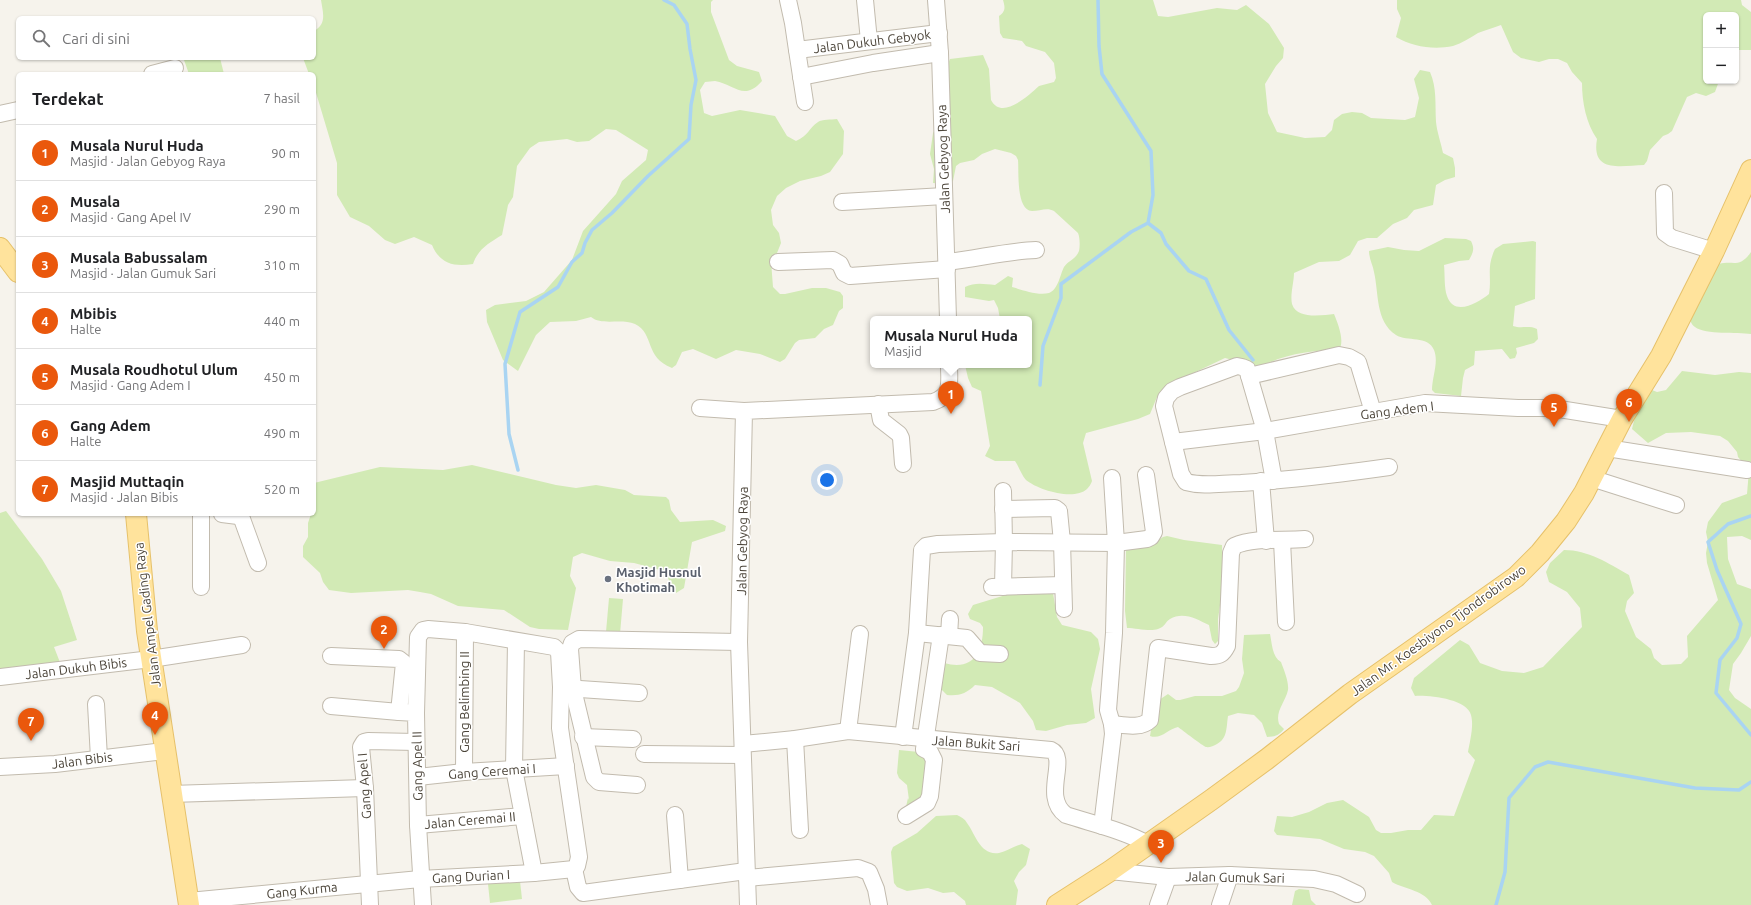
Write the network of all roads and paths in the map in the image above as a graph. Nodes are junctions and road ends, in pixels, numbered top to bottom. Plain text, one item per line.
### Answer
1 (788, 0) edge
2 (865, 0) edge
3 (936, 0) edge
4 (939, 33) junction
5 (869, 41) junction
6 (801, 49) junction
7 (940, 53) junction
8 (175, 68) dead end
9 (160, 72) edge
10 (801, 77) junction
11 (805, 102) dead end
12 (16, 110) edge
13 (0, 114) edge
14 (1751, 170) edge
15 (1664, 193) dead end
16 (944, 196) junction
17 (842, 202) dead end
18 (0, 248) edge
19 (1036, 250) dead end
20 (1714, 251) junction
21 (778, 262) dead end
22 (947, 265) junction
23 (16, 269) edge
24 (948, 316) edge
25 (949, 368) edge
26 (1249, 376) junction
27 (878, 404) junction
28 (700, 408) dead end
29 (744, 411) junction
30 (1373, 412) junction
31 (1622, 420) junction
32 (1265, 431) junction
33 (1173, 442) junction
34 (1607, 448) junction
35 (903, 464) dead end
36 (1390, 467) dead end
37 (1747, 470) dead end
38 (1146, 475) dead end
39 (1112, 478) dead end
40 (1591, 478) junction
41 (1268, 481) junction
42 (1003, 491) dead end
43 (1676, 505) dead end
44 (1003, 509) junction
45 (139, 516) edge
46 (202, 516) edge
47 (238, 516) edge
48 (1282, 540) junction
49 (1305, 540) dead end
50 (1266, 541) junction
51 (1004, 542) junction
52 (1062, 542) junction
53 (1116, 543) junction
54 (258, 563) dead end
55 (1063, 585) junction
56 (201, 587) dead end
57 (1064, 609) dead end
58 (950, 619) dead end
59 (1286, 622) dead end
60 (465, 632) junction
61 (917, 633) junction
62 (860, 634) dead end
63 (945, 635) junction
64 (516, 641) junction
65 (739, 642) junction
66 (242, 644) dead end
67 (1000, 654) dead end
68 (331, 656) dead end
69 (151, 659) junction
70 (0, 677) edge
71 (567, 688) junction
72 (640, 692) dead end
73 (96, 704) dead end
74 (331, 706) dead end
75 (399, 712) junction
76 (416, 713) junction
77 (1112, 724) junction
78 (848, 731) junction
79 (896, 736) junction
80 (583, 737) junction
81 (633, 739) dead end
82 (795, 739) junction
83 (416, 742) junction
84 (925, 744) junction
85 (742, 749) junction
86 (164, 751) junction
87 (644, 754) dead end
88 (99, 758) junction
89 (566, 766) junction
90 (0, 767) edge
91 (514, 769) junction
92 (464, 772) junction
93 (418, 777) junction
94 (637, 785) dead end
95 (365, 788) junction
96 (171, 794) junction
97 (674, 815) dead end
98 (522, 816) junction
99 (906, 816) dead end
100 (418, 825) junction
101 (1102, 826) junction
102 (800, 830) dead end
103 (1148, 844) junction
104 (574, 869) junction
105 (1110, 871) junction
106 (534, 873) junction
107 (1230, 874) junction
108 (746, 875) junction
109 (1168, 877) junction
110 (420, 879) junction
111 (680, 880) junction
112 (368, 883) junction
113 (1357, 894) dead end
114 (189, 903) edge
115 (370, 905) edge
116 (423, 905) edge
117 (748, 905) edge
118 (879, 905) edge
119 (1057, 905) edge
120 (1158, 905) edge
121 (1220, 905) edge

1 - 6 street
2 - 5 street
3 - 4 street, Jalan Gebyog Raya
4 - 5 street, Jalan Dukuh Gebyok
4 - 7 street, Jalan Gebyog Raya
5 - 6 street, Jalan Dukuh Gebyok
6 - 10 street
7 - 10 street
7 - 16 street, Jalan Gebyog Raya
8 - 9 street
10 - 11 street
12 - 13 street
14 - 20 main road, Jalan Mr. Koesbiyono Tjondrobirowo
15 - 20 street
16 - 17 street
16 - 22 street, Jalan Gebyog Raya
18 - 23 main road
19 - 22 street
20 - 31 main road, Jalan Mr. Koesbiyono Tjondrobirowo
21 - 22 street
22 - 24 street, Jalan Gebyog Raya
25 - 27 street
26 - 30 street
26 - 32 street
26 - 33 street
27 - 29 street
27 - 35 street
28 - 29 street
29 - 65 street, Jalan Gebyog Raya
30 - 31 street, Gang Adem I
30 - 32 street, Gang Adem I
31 - 34 main road, Jalan Mr. Koesbiyono Tjondrobirowo
32 - 33 street, Gang Adem I
32 - 41 street
33 - 41 street
34 - 37 street
34 - 40 main road, Jalan Mr. Koesbiyono Tjondrobirowo
36 - 41 street
38 - 53 street
39 - 53 street
40 - 43 street
40 - 103 main road, Jalan Mr. Koesbiyono Tjondrobirowo
41 - 50 street
42 - 44 street
44 - 51 street
44 - 52 street
45 - 69 main road, Jalan Ampel Gading Raya
46 - 56 street
47 - 54 street
48 - 49 street
48 - 50 street
48 - 59 street
50 - 77 street
51 - 52 street
51 - 55 street
51 - 61 street
52 - 53 street
52 - 55 street
53 - 77 street
55 - 57 street
58 - 63 street
60 - 64 street
60 - 76 street
60 - 92 street, Gang Belimbing II
61 - 63 street
61 - 79 street
62 - 78 street
63 - 67 street
63 - 84 street
64 - 71 street
64 - 91 street
65 - 71 street
65 - 85 street, Jalan Gebyog Raya
66 - 69 street, Jalan Dukuh Bibis
68 - 75 street
69 - 70 street, Jalan Dukuh Bibis
69 - 86 main road, Jalan Ampel Gading Raya
71 - 72 street
71 - 80 street
71 - 89 street
73 - 88 street
74 - 75 street, Gang Apel II
75 - 76 street, Gang Apel II
76 - 83 street, Gang Apel II
77 - 101 street
78 - 79 street
78 - 82 street
79 - 84 street
80 - 81 street
80 - 94 street
82 - 85 street
82 - 102 street
83 - 93 street, Gang Apel II
83 - 95 street, Gang Apel I
84 - 99 street
84 - 101 street, Jalan Bukit Sari
85 - 87 street
85 - 108 street, Jalan Gebyog Raya
86 - 88 street, Jalan Bibis
86 - 96 main road, Jalan Ampel Gading Raya
88 - 90 street, Jalan Bibis
89 - 91 street, Gang Ceremai I
89 - 104 street
91 - 92 street, Gang Ceremai I
91 - 98 street
92 - 93 street, Gang Ceremai I
93 - 100 street, Gang Apel II
95 - 96 street
95 - 112 street, Gang Apel I
96 - 114 main road, Jalan Ampel Gading Raya
97 - 111 street
98 - 100 street, Jalan Ceremai II
98 - 106 street
100 - 110 street, Gang Apel II
101 - 103 street, Jalan Bukit Sari
103 - 105 main road, Jalan Mr. Koesbiyono Tjondrobirowo
104 - 106 street, Gang Durian I
104 - 111 street
105 - 109 street, Jalan Gumuk Sari
105 - 119 main road, Jalan Mr. Koesbiyono Tjondrobirowo
106 - 110 street, Gang Durian I
107 - 109 street, Jalan Gumuk Sari
107 - 113 street, Jalan Gumuk Sari
107 - 121 street
108 - 111 street
108 - 117 street, Jalan Gebyog Raya
108 - 118 street
109 - 120 street
110 - 112 street, Gang Durian I
110 - 116 street, Gang Apel II
112 - 114 street, Gang Kurma
112 - 115 street, Gang Apel I

